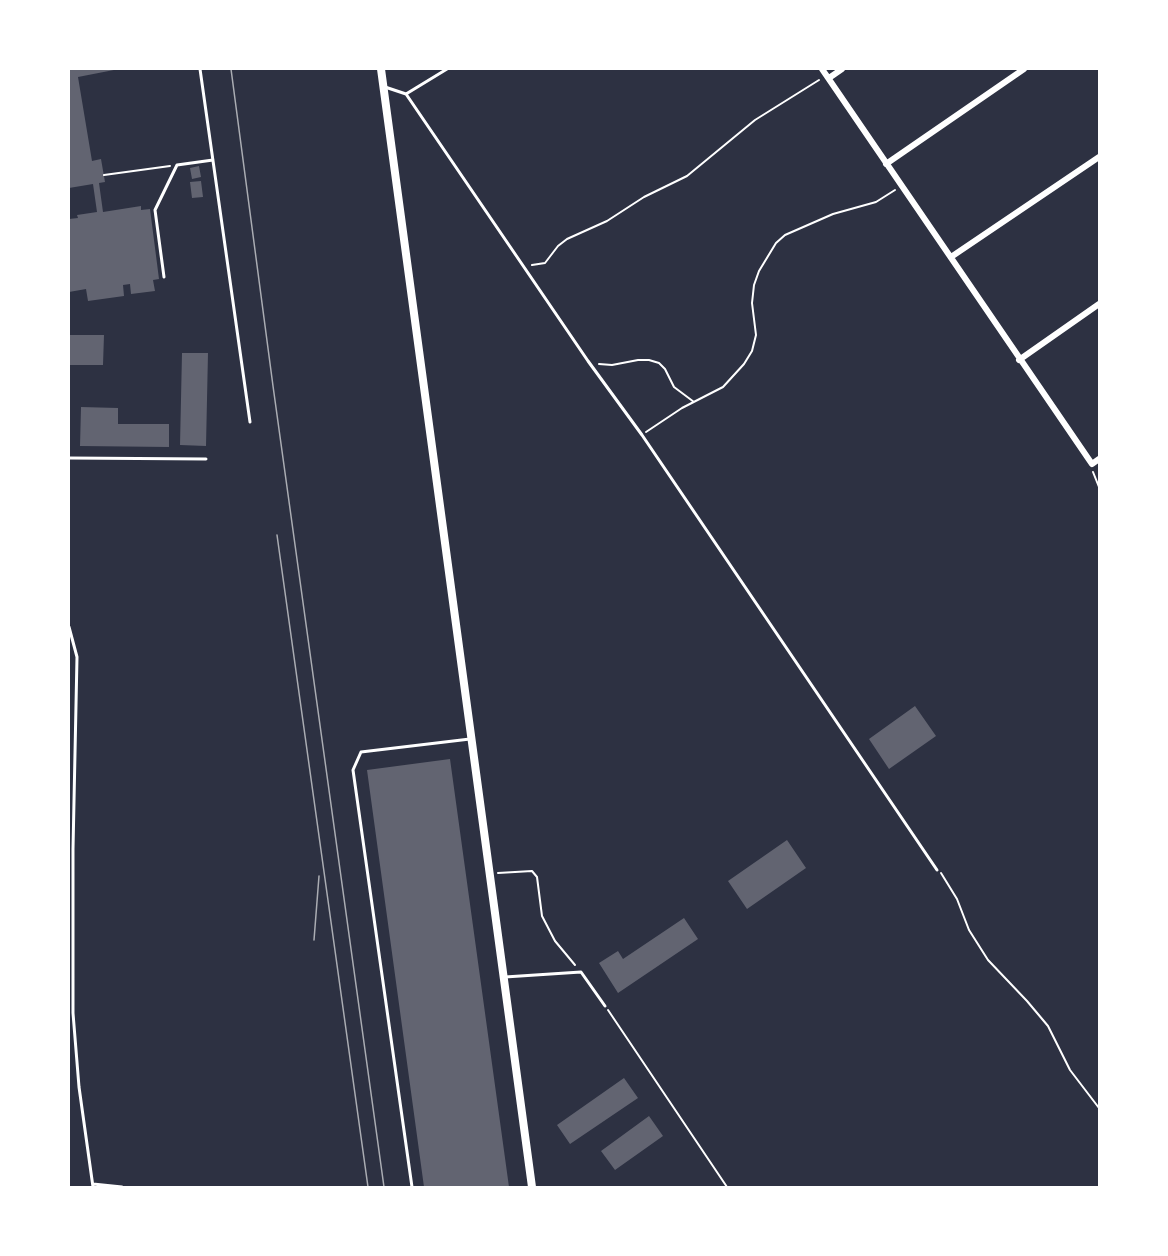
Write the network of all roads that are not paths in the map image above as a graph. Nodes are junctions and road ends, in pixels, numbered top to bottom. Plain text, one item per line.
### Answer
1 (200, 69) edge
2 (381, 69) edge
3 (447, 69) edge
4 (842, 69) edge
5 (1024, 69) edge
6 (826, 74) edge
7 (383, 87) junction
8 (406, 94) junction
9 (1099, 157) edge
10 (213, 160) junction
11 (886, 164) junction
12 (951, 257) junction
13 (164, 277) dead end
14 (1099, 304) edge
15 (1019, 360) junction
16 (250, 422) dead end
17 (69, 458) edge
18 (206, 459) dead end
19 (1099, 459) edge
20 (69, 627) edge
21 (71, 637) edge
22 (471, 738) junction
23 (71, 849) edge
24 (937, 870) road end
25 (503, 977) junction
26 (605, 1006) road end
27 (93, 1185) edge
28 (122, 1187) edge
29 (412, 1187) edge
30 (532, 1187) edge

1 - 10 lane
2 - 7 street
3 - 8 lane
4 - 6 street
5 - 11 street
6 - 11 street
7 - 8 lane
7 - 22 street
8 - 24 lane
9 - 12 street
10 - 13 lane
10 - 16 lane
11 - 12 street
12 - 15 street
14 - 15 street
15 - 19 street
17 - 18 lane
20 - 21 lane
21 - 23 lane
22 - 25 street
22 - 29 lane
23 - 27 lane
25 - 26 lane
25 - 30 street
27 - 28 lane

